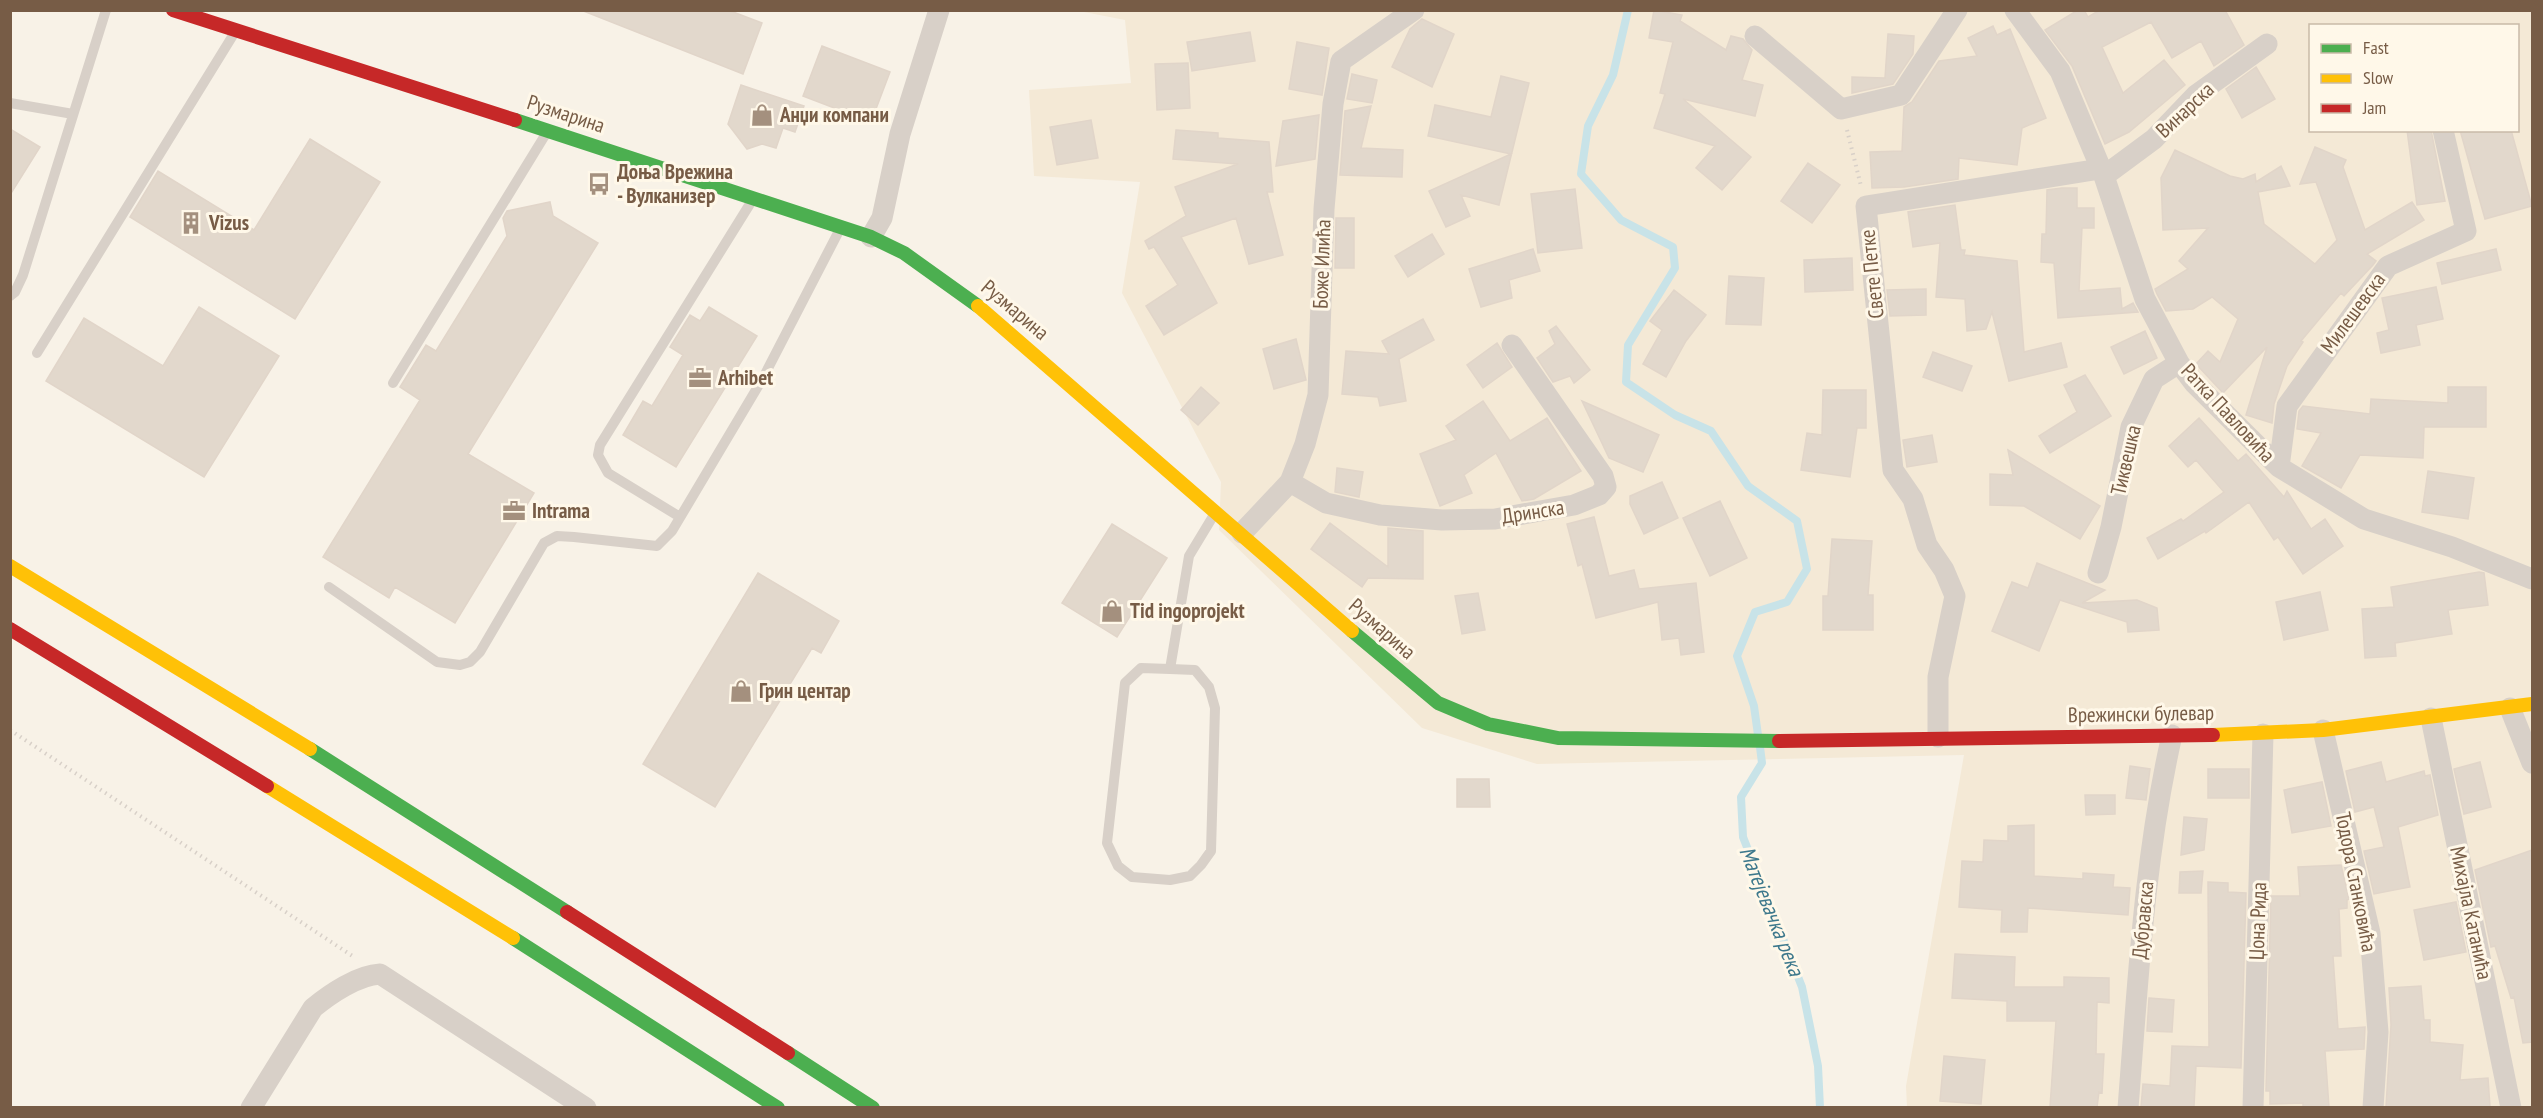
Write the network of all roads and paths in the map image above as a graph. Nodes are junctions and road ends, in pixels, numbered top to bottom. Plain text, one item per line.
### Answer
1 (106, 10) edge
2 (173, 10) edge
3 (939, 10) edge
4 (1414, 10) edge
5 (1957, 10) edge
6 (2015, 10) edge
7 (236, 31) junction
8 (1755, 36) dead end
9 (2267, 44) dead end
10 (10, 103) edge
11 (1841, 109) junction
12 (73, 114) junction
13 (548, 130) junction
14 (2443, 132) edge
15 (2102, 173) junction
16 (754, 197) junction
17 (1866, 206) junction
18 (841, 227) junction
19 (871, 237) junction
20 (10, 296) edge
21 (1512, 345) dead end
22 (37, 353) dead end
23 (2179, 363) junction
24 (393, 383) dead end
25 (2279, 467) junction
26 (1290, 482) junction
27 (1216, 510) junction
28 (680, 517) junction
29 (1242, 533) junction
30 (10, 566) edge
31 (2098, 573) dead end
32 (2532, 579) edge
33 (329, 586) dead end
34 (10, 629) edge
35 (1170, 669) junction
36 (2532, 704) edge
37 (2510, 708) junction
38 (2432, 718) junction
39 (10, 730) edge
40 (2323, 730) junction
41 (2263, 734) junction
42 (2172, 735) junction
43 (1938, 737) junction
44 (1748, 741) joint
45 (2532, 763) edge
46 (380, 974) junction
47 (251, 1107) edge
48 (586, 1107) edge
49 (778, 1107) edge
50 (873, 1107) edge
51 (2128, 1107) edge
52 (2253, 1107) edge
53 (2373, 1107) edge
54 (2511, 1107) edge

1 - 12 lane
2 - 7 main road, Рузмарина
3 - 19 street
4 - 26 street, Боже Илића
5 - 11 street
6 - 15 street, Ратка Павловића
7 - 13 main road, Рузмарина
7 - 22 lane
8 - 11 street
9 - 15 street, Винарска
10 - 12 lane
11 - 17 path
12 - 20 lane
13 - 16 main road, Рузмарина
13 - 24 lane
14 - 25 street, Милешевска
15 - 17 street, Свете Петке
15 - 23 street, Ратка Павловића
16 - 18 main road, Рузмарина
16 - 28 lane
17 - 43 street, Свете Петке
18 - 19 main road, Рузмарина
18 - 28 lane
19 - 27 main road, Рузмарина
21 - 26 street, Дринска
23 - 25 street, Ратка Павловића
23 - 31 street, Тиквешка
25 - 32 street, Ратка Павловића
26 - 29 street, Боже Илића
27 - 29 main road, Рузмарина
27 - 35 lane
28 - 33 lane
29 - 44 main road, Рузмарина
30 - 50 main road
34 - 49 main road
35 - 35 lane
36 - 37 main road, Врежински булевар
37 - 38 main road, Врежински булевар
37 - 45 street
38 - 40 main road, Врежински булевар
38 - 54 street, Михајла Катанића
39 - 46 path
40 - 41 main road, Врежински булевар
40 - 53 street, Тодора Станковића
41 - 42 main road, Врежински булевар
41 - 52 street, Џона Рида
42 - 43 main road, Врежински булевар
42 - 51 street, Дубравска
43 - 44 main road, Врежински булевар
46 - 47 street
46 - 48 street

